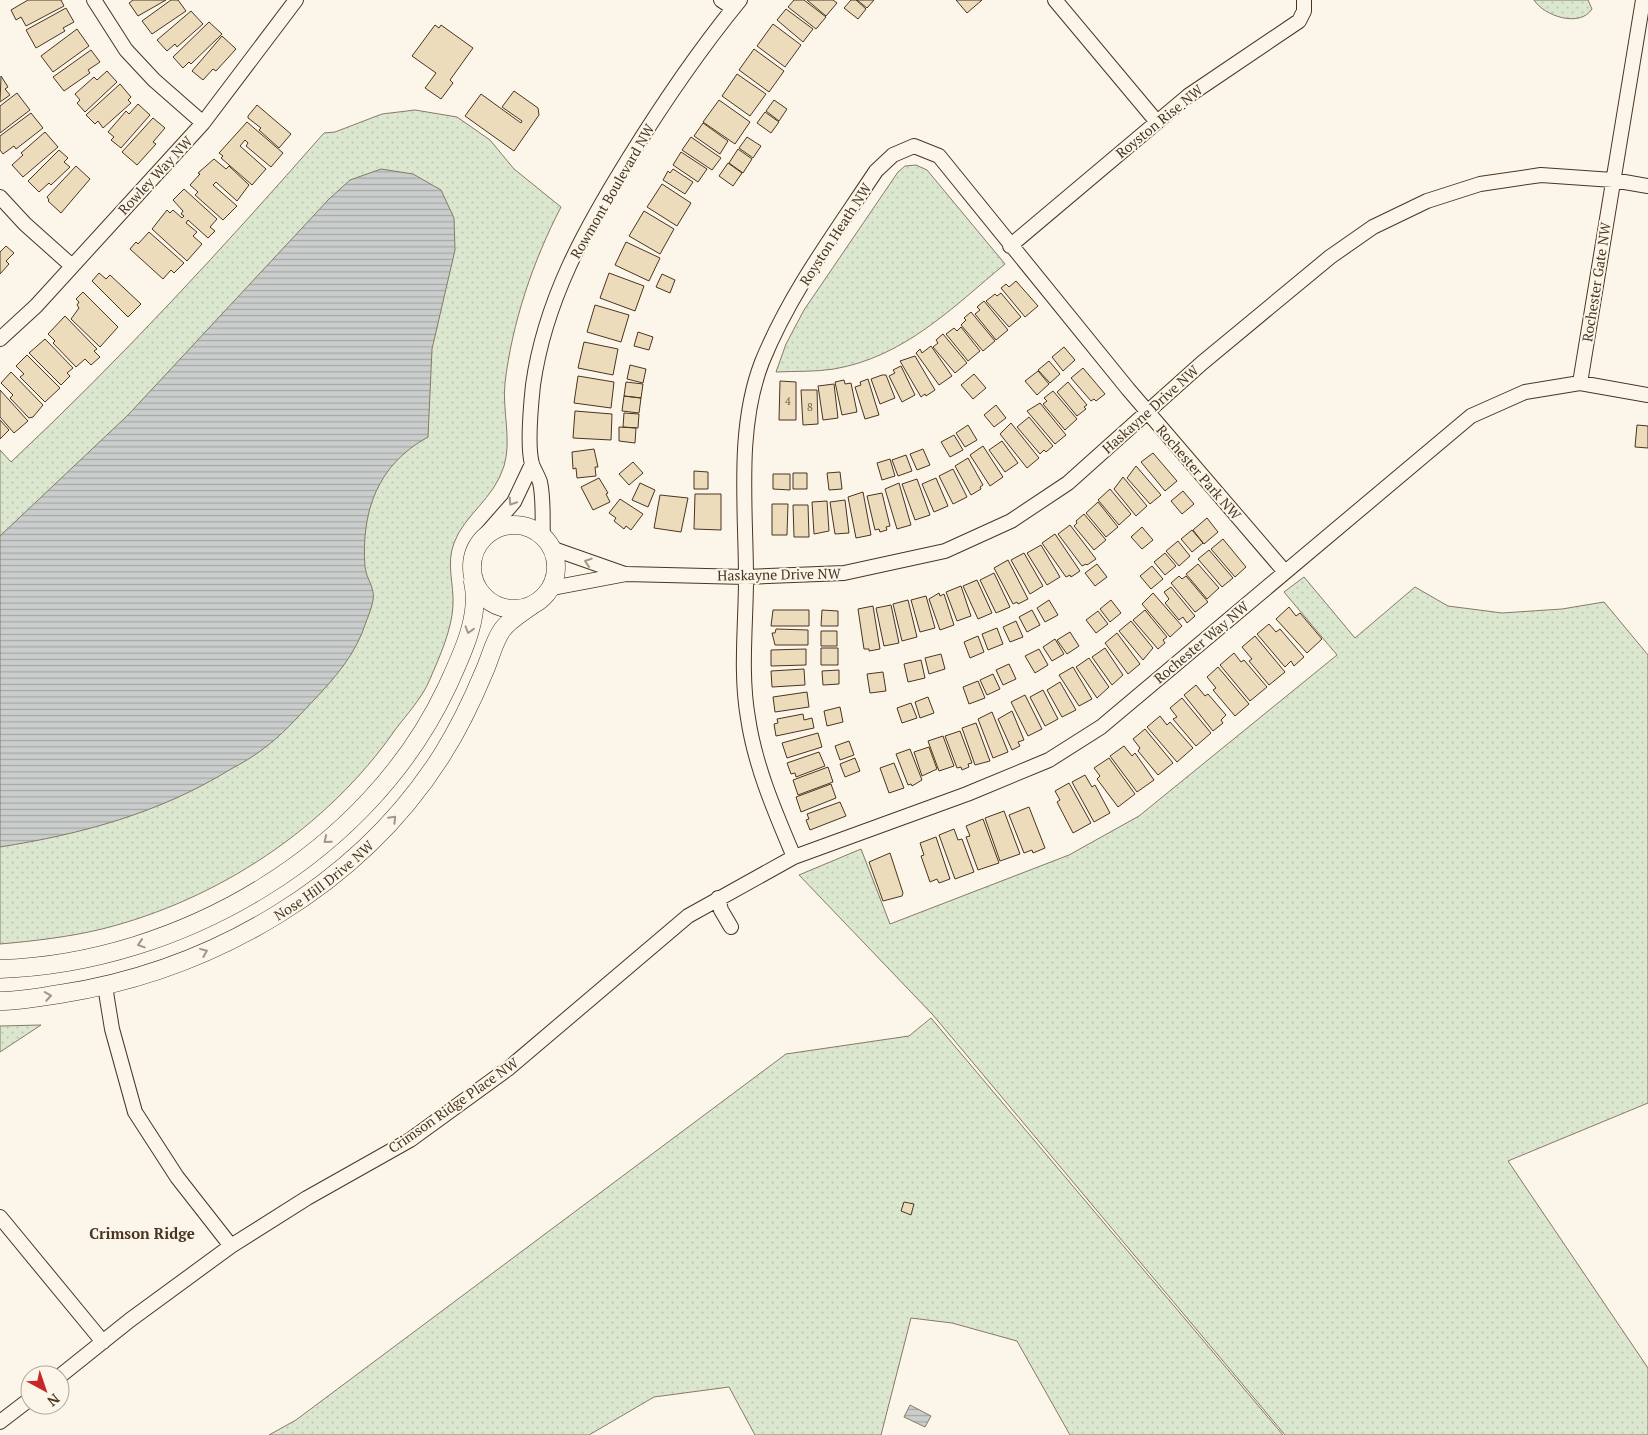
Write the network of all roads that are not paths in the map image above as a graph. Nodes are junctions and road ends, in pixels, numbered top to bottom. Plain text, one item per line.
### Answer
1 (94, 0) edge
2 (296, 0) edge
3 (721, 0) edge
4 (1055, 0) edge
5 (1304, 0) edge
6 (1643, 0) edge
7 (736, 4) edge
8 (1157, 122) junction
9 (202, 124) junction
10 (1613, 180) junction
11 (1648, 186) edge
12 (0, 197) edge
13 (1010, 246) junction
14 (72, 266) junction
15 (1076, 324) joint
16 (0, 339) edge
17 (1580, 383) junction
18 (1648, 394) edge
19 (1148, 411) junction
20 (532, 464) junction
21 (485, 535) junction
22 (547, 543) junction
23 (1285, 572) junction
24 (626, 574) junction
25 (746, 577) junction
26 (473, 582) junction
27 (552, 588) junction
28 (531, 606) junction
29 (794, 857) junction
30 (718, 898) junction
31 (731, 927) dead end
32 (99, 957) junction
33 (0, 969) edge
34 (105, 986) junction
35 (0, 1001) edge
36 (0, 1217) edge
37 (231, 1246) junction
38 (103, 1342) junction
39 (70, 1368) edge
40 (20, 1407) edge
41 (0, 1422) edge

1 - 9 street
2 - 9 street, Rowley Way NW
3 - 7 street
4 - 8 street
5 - 8 street, Royston Rise NW
6 - 10 street, Rochester Gate NW
7 - 20 street, Rowmont Boulevard NW
8 - 13 street, Royston Rise NW
9 - 14 street, Rowley Way NW
10 - 11 street, Haskayne Drive NW
10 - 17 street, Rochester Gate NW
10 - 19 street, Haskayne Drive NW
12 - 14 street
13 - 15 street, Royston Heath NW
13 - 25 street, Royston Heath NW
14 - 16 street, Rowley Way NW
15 - 19 street, Rochester Park NW
17 - 18 street, Rochester Way NW
17 - 23 street, Rochester Way NW
19 - 23 street, Rochester Park NW
19 - 25 street, Haskayne Drive NW
20 -> 21 street, Rowmont Boulevard NW
20 - 22 street, Rowmont Boulevard NW
21 - 22 street
21 - 26 street
24 -> 22 street, Haskayne Drive NW
22 - 27 street
23 - 29 street, Rochester Way NW
24 - 25 street, Haskayne Drive NW
24 - 27 street, Haskayne Drive NW
25 - 29 street, Royston Heath NW
26 - 28 street
26 -> 32 street, Nose Hill Drive NW
27 - 28 street
34 -> 28 street, Nose Hill Drive NW
29 - 30 street, Crimson Ridge Place NW
30 - 31 street
30 - 37 street, Crimson Ridge Place NW
32 - 33 street, Nose Hill Drive NW
32 - 34 street
35 -> 34 street, Nose Hill Drive NW
34 - 37 street
36 - 38 street
37 - 38 street, Crimson Ridge Place NW
38 - 39 street, Crimson Ridge Place NW
40 - 41 street

